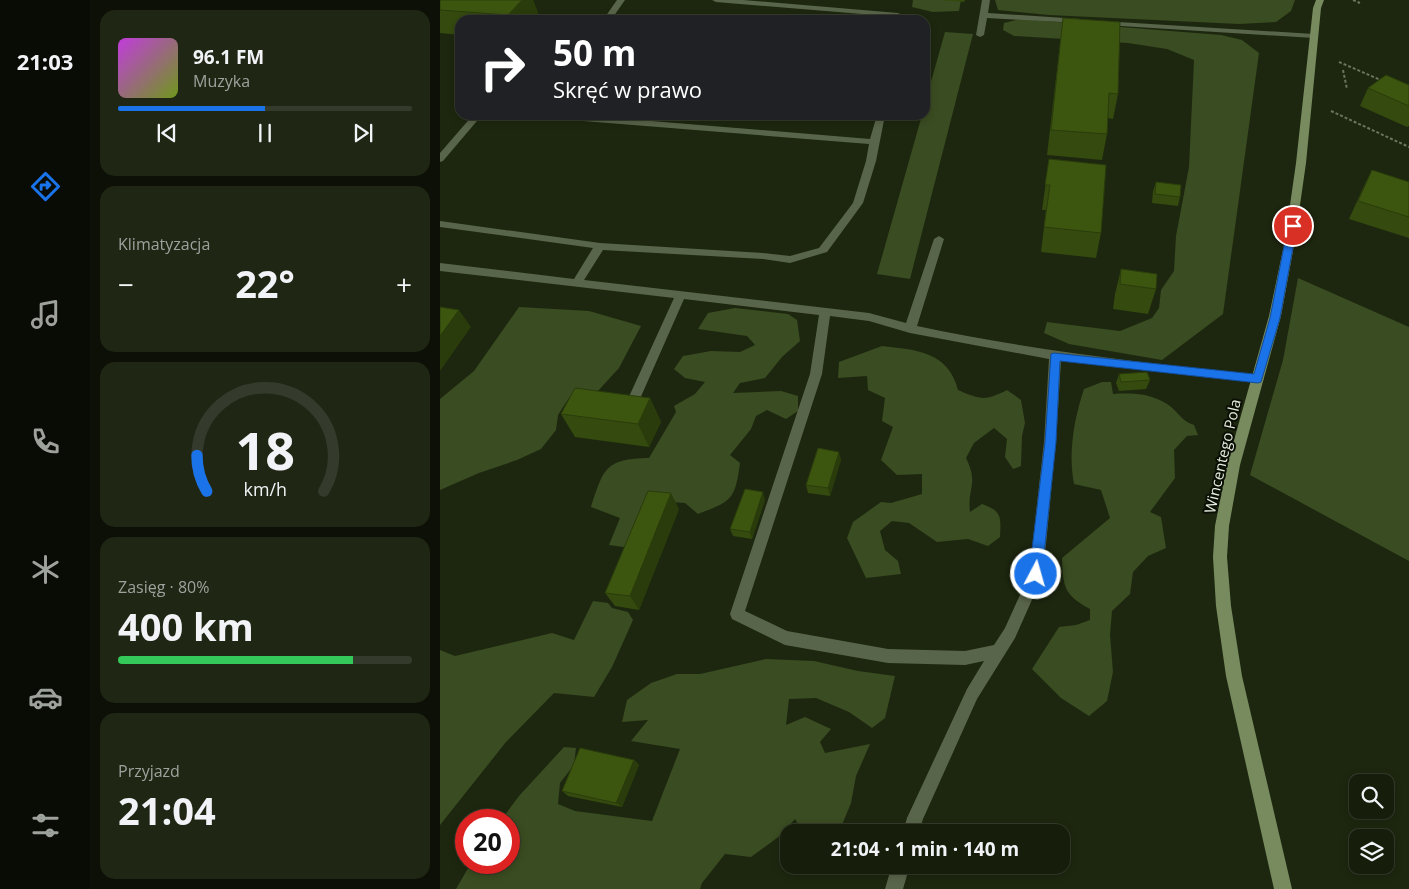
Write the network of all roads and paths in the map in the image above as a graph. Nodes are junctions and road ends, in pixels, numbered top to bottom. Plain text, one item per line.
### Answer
1 (621, 0) edge
2 (716, 0) edge
3 (986, 0) edge
4 (1320, 0) edge
5 (1353, 0) edge
6 (1360, 2) dead end
7 (610, 15) edge
8 (898, 15) dead end
9 (982, 15) junction
10 (1089, 22) edge
11 (1099, 22) edge
12 (980, 35) dead end
13 (1314, 36) junction
14 (1339, 62) dead end
15 (1343, 70) dead end
16 (1391, 84) edge
17 (1347, 89) dead end
18 (1307, 103) junction
19 (474, 120) edge
20 (607, 120) edge
21 (880, 120) edge
22 (874, 142) junction
23 (1409, 147) edge
24 (440, 159) edge
25 (440, 224) edge
26 (939, 239) dead end
27 (600, 246) junction
28 (440, 267) edge
29 (576, 284) junction
30 (680, 296) junction
31 (825, 313) junction
32 (910, 329) junction
33 (1054, 357) junction
34 (1258, 379) junction
35 (633, 402) edge
36 (999, 651) junction
37 (913, 824) edge
38 (898, 874) edge
39 (894, 889) edge
40 (1283, 889) edge

1 - 7 lane
2 - 8 lane
3 - 9 lane
4 - 13 street, Wincentego Pola
5 - 6 path
9 - 10 lane
9 - 12 lane
11 - 13 lane
13 - 18 street, Wincentego Pola
14 - 16 path
15 - 17 path
18 - 23 path
18 - 34 street, Wincentego Pola
19 - 24 lane
20 - 22 lane
21 - 22 lane
22 - 27 lane
25 - 27 lane
26 - 32 lane
27 - 29 lane
28 - 29 lane
29 - 30 lane
30 - 31 lane
30 - 35 lane
31 - 32 lane
31 - 36 lane
32 - 33 lane
33 - 34 lane
33 - 36 lane
34 - 40 street, Wincentego Pola
36 - 37 lane
38 - 39 lane

